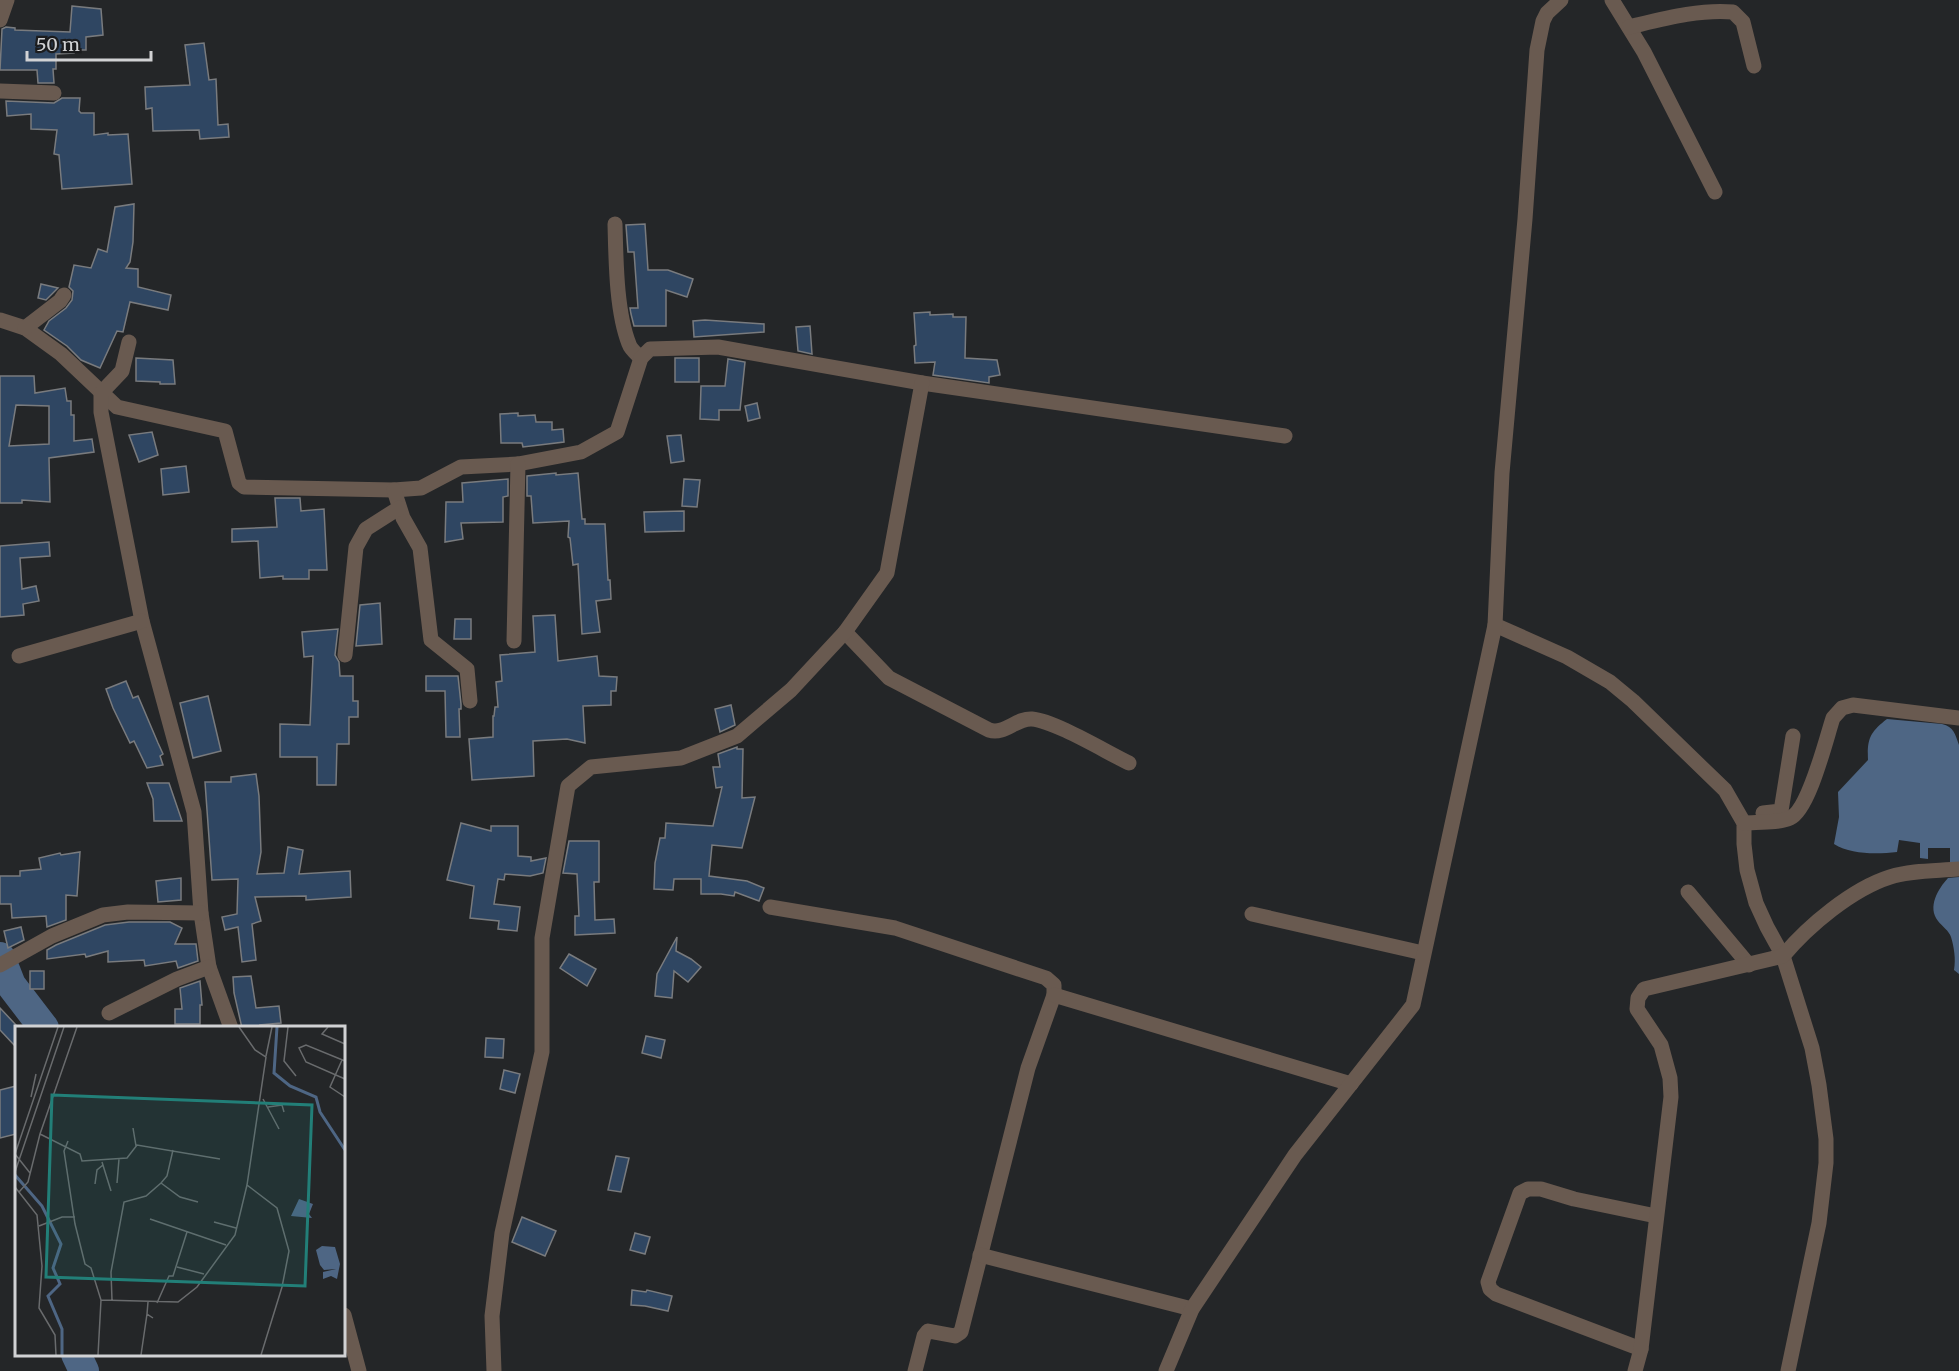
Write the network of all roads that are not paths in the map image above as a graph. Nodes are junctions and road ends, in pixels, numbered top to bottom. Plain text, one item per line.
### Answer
1 (7, 0) edge
2 (1561, 0) edge
3 (1612, 0) edge
4 (0, 20) edge
5 (1629, 27) junction
6 (1754, 66) dead end
7 (0, 91) edge
8 (54, 93) dead end
9 (1715, 192) dead end
10 (615, 224) dead end
11 (64, 295) dead end
12 (0, 320) edge
13 (25, 328) junction
14 (129, 342) dead end
15 (641, 358) junction
16 (922, 383) junction
17 (101, 393) junction
18 (1285, 436) dead end
19 (518, 464) junction
20 (394, 490) junction
21 (399, 508) junction
22 (142, 621) junction
23 (1495, 625) junction
24 (845, 632) junction
25 (514, 641) dead end
26 (345, 655) dead end
27 (19, 656) dead end
28 (470, 701) dead end
29 (1959, 718) edge
30 (1793, 736) dead end
31 (1129, 763) dead end
32 (1742, 819) junction
33 (1959, 870) edge
34 (1688, 892) dead end
35 (770, 907) dead end
36 (201, 913) junction
37 (1252, 914) dead end
38 (1423, 954) junction
39 (1783, 956) junction
40 (0, 965) edge
41 (1749, 965) junction
42 (209, 967) junction
43 (1054, 995) junction
44 (109, 1013) dead end
45 (230, 1026) edge
46 (1351, 1084) junction
47 (1656, 1216) junction
48 (980, 1256) junction
49 (1192, 1309) junction
50 (345, 1319) edge
51 (1641, 1349) junction
52 (359, 1371) edge
53 (494, 1371) edge
54 (915, 1371) edge
55 (1166, 1371) edge
56 (1635, 1371) edge
57 (1788, 1371) edge

1 - 4 street
2 - 23 street
3 - 5 street
5 - 6 street
5 - 9 street
7 - 8 street
10 - 15 street
11 - 13 street
12 - 13 street
13 - 17 street
14 - 17 street
15 - 16 street
15 - 19 street
16 - 18 street
16 - 24 street
17 - 20 street
17 - 22 street
19 - 20 street
19 - 25 street
20 - 21 street
21 - 26 street
21 - 28 street
22 - 27 street
22 - 36 street
23 - 32 street
23 - 38 street
24 - 31 street
24 - 53 street
29 - 32 street
30 - 32 street
32 - 39 street
33 - 39 street
34 - 41 street
35 - 43 street
36 - 40 street
36 - 42 street
37 - 38 street
38 - 46 street
39 - 41 street
39 - 57 street
41 - 47 street
42 - 44 street
42 - 45 street
43 - 46 street
43 - 48 street
46 - 49 street
47 - 51 street
47 - 51 street
48 - 49 street
48 - 54 street
49 - 55 street
50 - 52 street
51 - 56 street

